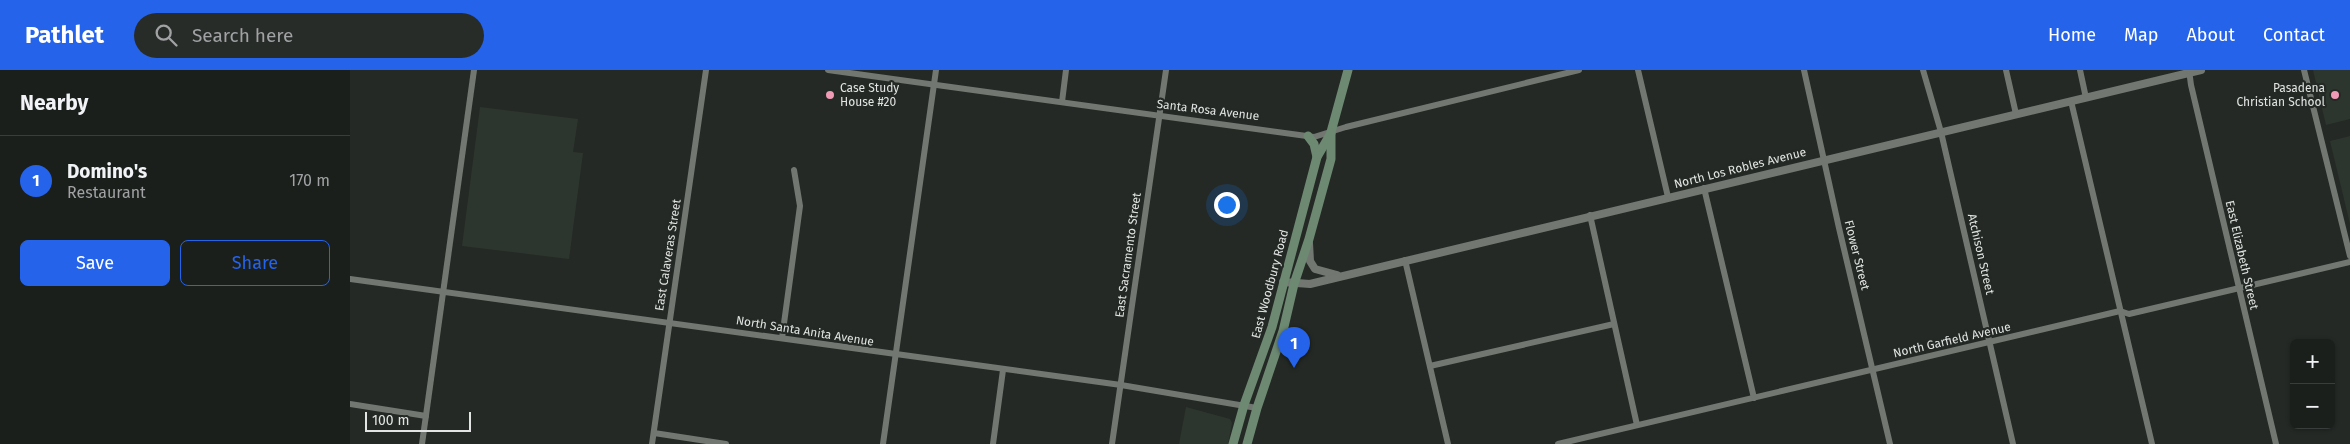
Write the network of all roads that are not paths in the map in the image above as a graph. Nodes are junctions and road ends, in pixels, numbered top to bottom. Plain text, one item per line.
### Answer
1 (474, 70) edge
2 (706, 70) edge
3 (828, 70) edge
4 (936, 70) edge
5 (1066, 70) edge
6 (1166, 70) edge
7 (1348, 70) edge
8 (1579, 70) edge
9 (1638, 70) edge
10 (1804, 70) edge
11 (1923, 70) edge
12 (2006, 70) edge
13 (2080, 70) edge
14 (2201, 70) edge
15 (2304, 70) edge
16 (2189, 71) edge
17 (934, 84) junction
18 (2086, 98) junction
19 (2071, 101) junction
20 (1062, 102) junction
21 (2016, 114) junction
22 (1159, 115) junction
23 (1331, 132) junction
24 (1941, 132) junction
25 (1308, 136) junction
26 (1318, 157) junction
27 (1823, 160) junction
28 (794, 170) dead end
29 (1704, 188) junction
30 (1668, 197) junction
31 (1590, 216) junction
32 (1309, 239) junction
33 (2350, 256) edge
34 (1405, 260) junction
35 (2350, 262) edge
36 (1339, 276) junction
37 (350, 279) edge
38 (1283, 282) junction
39 (1294, 284) junction
40 (2239, 288) junction
41 (444, 292) junction
42 (2120, 311) junction
43 (669, 322) junction
44 (1614, 324) junction
45 (782, 338) junction
46 (1990, 343) junction
47 (1264, 353) junction
48 (895, 356) junction
49 (1276, 356) junction
50 (1430, 366) junction
51 (1003, 370) junction
52 (1872, 370) junction
53 (1120, 385) junction
54 (1754, 398) junction
55 (350, 404) edge
56 (1244, 404) junction
57 (1257, 408) junction
58 (426, 416) junction
59 (1637, 425) junction
60 (654, 433) junction
61 (422, 444) edge
62 (652, 444) edge
63 (726, 444) edge
64 (883, 444) edge
65 (993, 444) edge
66 (1112, 444) edge
67 (1233, 444) edge
68 (1247, 444) edge
69 (1448, 444) edge
70 (1558, 444) edge
71 (1890, 444) edge
72 (2013, 444) edge
73 (2152, 444) edge
74 (2276, 444) edge

1 - 41 street
2 - 43 street, East Calaveras Street
3 - 17 street, Santa Rosa Avenue
4 - 17 street
5 - 20 street
6 - 22 street, East Sacramento Street
7 - 23 main road, East Woodbury Road
8 - 23 street, Santa Rosa Avenue
9 - 30 street
10 - 27 street, Flower Street
11 - 24 street, Atchison Street
12 - 21 street
13 - 18 street
14 - 16 street, North Los Robles Avenue
15 - 33 street
16 - 18 street, North Los Robles Avenue
16 - 40 street, East Elizabeth Street
17 - 20 street, Santa Rosa Avenue
17 - 48 street
18 - 19 street, North Los Robles Avenue
19 - 21 street, North Los Robles Avenue
19 - 42 street
20 - 22 street, Santa Rosa Avenue
21 - 24 street, North Los Robles Avenue
22 - 25 street, Santa Rosa Avenue
22 - 53 street, East Sacramento Street
23 - 25 street, Santa Rosa Avenue
23 - 26 main road, East Woodbury Road
23 - 32 main road, East Woodbury Road
24 - 27 street, North Los Robles Avenue
24 - 46 street, Atchison Street
25 - 26 main road
26 - 38 main road, East Woodbury Road
27 - 29 street, North Los Robles Avenue
27 - 52 street, Flower Street
28 - 45 street
29 - 30 street, North Los Robles Avenue
29 - 54 street
30 - 31 street, North Los Robles Avenue
31 - 34 street, North Los Robles Avenue
31 - 44 street
32 - 36 street
32 - 39 main road, East Woodbury Road
34 - 36 street, North Los Robles Avenue
34 - 50 street
35 - 40 street, North Garfield Avenue
36 - 39 street, North Los Robles Avenue
37 - 41 street, North Santa Anita Avenue
38 - 39 street, North Los Robles Avenue
38 - 47 main road, East Woodbury Road
39 - 49 main road, East Woodbury Road
40 - 42 street, North Garfield Avenue
40 - 74 street, East Elizabeth Street
41 - 43 street, North Santa Anita Avenue
41 - 58 street
42 - 46 street, North Garfield Avenue
42 - 73 street
43 - 45 street, North Santa Anita Avenue
43 - 60 street, East Calaveras Street
44 - 50 street
44 - 59 street
45 - 48 street, North Santa Anita Avenue
46 - 52 street, North Garfield Avenue
46 - 72 street, Atchison Street
47 - 49 main road
47 - 56 main road, East Woodbury Road
48 - 51 street, North Santa Anita Avenue
48 - 64 street
49 - 57 main road, East Woodbury Road
50 - 69 street
51 - 53 street, North Santa Anita Avenue
51 - 65 street
52 - 54 street, North Garfield Avenue
52 - 71 street, Flower Street
53 - 56 street, North Santa Anita Avenue
53 - 66 street, East Sacramento Street
54 - 59 street, North Garfield Avenue
55 - 58 street
56 - 57 street, North Santa Anita Avenue
56 - 67 main road, East Woodbury Road
57 - 68 main road, East Woodbury Road
58 - 61 street
59 - 70 street, North Garfield Avenue
60 - 62 street, East Calaveras Street
60 - 63 street

